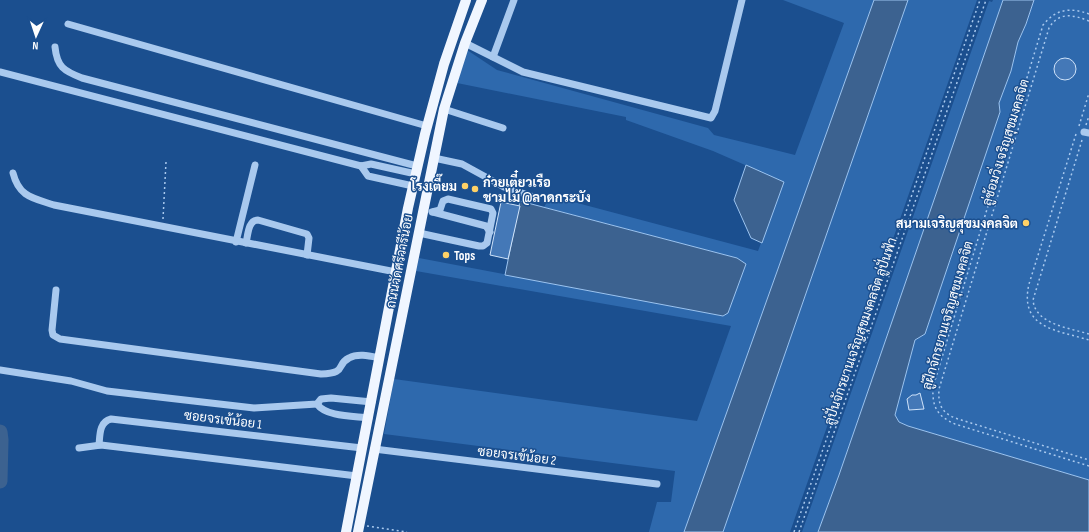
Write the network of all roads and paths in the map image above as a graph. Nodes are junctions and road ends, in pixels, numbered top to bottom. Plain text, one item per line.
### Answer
1 (466, 0) edge
2 (482, 0) edge
3 (514, 0) edge
4 (742, 0) edge
5 (980, 0) edge
6 (986, 0) edge
7 (1089, 14) edge
8 (1089, 21) edge
9 (68, 24) dead end
10 (465, 43) junction
11 (55, 47) dead end
12 (493, 57) junction
13 (3, 73) edge
14 (1089, 93) edge
15 (444, 109) junction
16 (1089, 116) edge
17 (427, 126) junction
18 (503, 128) dead end
19 (1087, 132) edge
20 (434, 158) junction
21 (166, 162) dead end
22 (255, 165) dead end
23 (361, 166) junction
24 (416, 170) junction
25 (14, 173) dead end
26 (430, 177) junction
27 (413, 186) junction
28 (427, 189) junction
29 (537, 198) dead end
30 (427, 211) junction
31 (162, 227) junction
32 (490, 232) junction
33 (419, 233) junction
34 (236, 242) junction
35 (246, 244) junction
36 (307, 255) junction
37 (396, 272) junction
38 (56, 290) dead end
39 (1089, 334) edge
40 (1089, 340) edge
41 (380, 358) junction
42 (0, 370) edge
43 (372, 402) junction
44 (317, 404) junction
45 (369, 418) junction
46 (99, 445) junction
47 (79, 448) dead end
48 (362, 448) junction
49 (374, 449) junction
50 (1089, 460) edge
51 (1089, 466) edge
52 (357, 476) junction
53 (657, 484) dead end
54 (359, 528) edge
55 (346, 532) edge
56 (407, 532) edge
57 (794, 532) edge
58 (799, 532) edge

1 - 17 main road, ถนนวัดศรีวารีน้อย
2 - 10 main road, ถนนวัดศรีวารีน้อย
3 - 12 street
4 - 12 street
5 - 57 path
6 - 58 path, ลู่ปั่นจักรยานเจริญสุขมงคลจิต ลู่ปั่นฟ้า
7 - 51 path, ลู่ฝึกจักรยานเจริญสุขมงคลจิต
8 - 50 path, ลู่ซ้อมวิ่งเจริญสุขมงคลจิต
9 - 17 street
10 - 12 street
10 - 15 main road, ถนนวัดศรีวารีน้อย
11 - 24 street
13 - 23 street
14 - 40 path
15 - 18 street
15 - 20 main road, ถนนวัดศรีวารีน้อย
16 - 19 path
17 - 24 main road, ถนนวัดศรีวารีน้อย
19 - 39 path
20 - 26 main road, ถนนวัดศรีวารีน้อย
20 - 29 street
21 - 31 path
22 - 34 street
23 - 24 street
23 - 27 street
24 - 26 main road
24 - 27 main road, ถนนวัดศรีวารีน้อย
25 - 31 street
26 - 28 main road, ถนนวัดศรีวารีน้อย
27 - 28 main road
27 - 37 main road, ถนนวัดศรีวารีน้อย
28 - 30 main road, ถนนวัดศรีวารีน้อย
30 - 32 street
30 - 32 street
30 - 33 main road, ถนนวัดศรีวารีน้อย
31 - 34 street
32 - 33 street
33 - 49 main road, ถนนวัดศรีวารีน้อย
34 - 35 street
35 - 36 street
35 - 36 street
36 - 37 street
37 - 41 main road, ถนนวัดศรีวารีน้อย
38 - 41 street
41 - 43 main road, ถนนวัดศรีวารีน้อย
42 - 44 street
43 - 44 street
43 - 45 main road, ถนนวัดศรีวารีน้อย
44 - 45 street
45 - 48 main road, ถนนวัดศรีวารีน้อย
46 - 47 street
46 - 48 street, ซอยจรเข้น้อย 1
46 - 52 street
48 - 49 main road
48 - 52 main road, ถนนวัดศรีวารีน้อย
49 - 53 street, ซอยจรเข้น้อย 2
49 - 54 main road, ถนนวัดศรีวารีน้อย
52 - 55 main road, ถนนวัดศรีวารีน้อย
54 - 56 path

